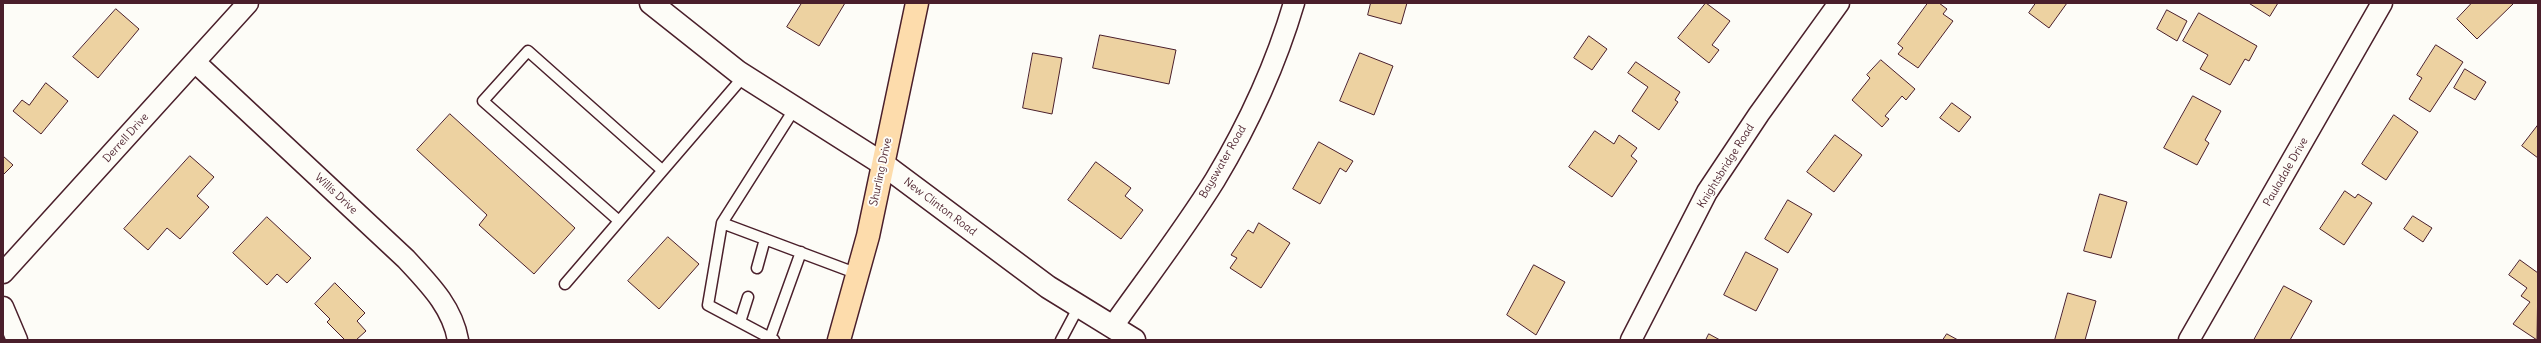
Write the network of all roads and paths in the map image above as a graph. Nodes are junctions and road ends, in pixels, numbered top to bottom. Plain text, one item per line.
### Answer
1 (248, 3) edge
2 (651, 3) edge
3 (917, 3) edge
4 (1294, 3) edge
5 (1839, 3) edge
6 (2382, 3) edge
7 (195, 62) junction
8 (744, 76) junction
9 (795, 108) junction
10 (883, 164) junction
11 (662, 170) junction
12 (619, 221) junction
13 (722, 223) junction
14 (765, 239) junction
15 (801, 252) junction
16 (757, 268) dead end
17 (3, 273) edge
18 (858, 274) junction
19 (565, 284) dead end
20 (748, 297) dead end
21 (1079, 306) junction
22 (3, 307) edge
23 (740, 322) junction
24 (1113, 326) junction
25 (772, 339) edge
26 (17, 340) edge
27 (458, 340) edge
28 (839, 340) edge
29 (1062, 340) edge
30 (1134, 340) edge
31 (1631, 340) edge
32 (2189, 340) edge

1 - 7 street, Derrell Drive
2 - 8 street, New Clinton Road
3 - 10 main road, Shurling Drive
4 - 24 street, Bayswater Road
5 - 31 street, Knightsbridge Road
6 - 32 street, Pauladale Drive
7 - 17 street, Derrell Drive
7 - 27 street, Willis Drive
8 - 9 street, New Clinton Road
8 - 11 lane
9 - 10 street, New Clinton Road
9 - 13 lane
10 - 18 main road, Shurling Drive
10 - 21 street, New Clinton Road
11 - 12 lane
11 - 12 lane
12 - 19 lane
13 - 14 lane
13 - 23 lane
14 - 15 lane
14 - 16 lane
15 - 18 lane
15 - 25 lane
18 - 28 main road, Shurling Drive
20 - 23 lane
21 - 24 street, New Clinton Road
21 - 29 lane
22 - 26 street
23 - 25 lane
24 - 30 street, New Clinton Road

